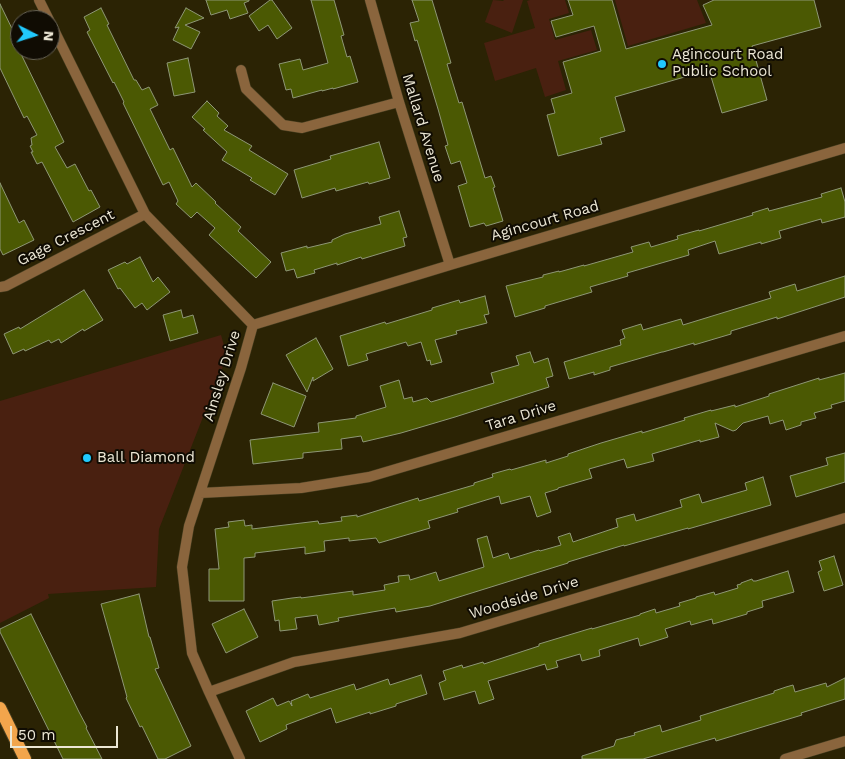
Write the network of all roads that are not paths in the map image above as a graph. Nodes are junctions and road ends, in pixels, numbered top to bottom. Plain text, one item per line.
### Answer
1 (370, 0) edge
2 (60, 41) edge
3 (241, 70) dead end
4 (399, 102) junction
5 (845, 148) edge
6 (145, 214) junction
7 (450, 264) junction
8 (0, 287) edge
9 (253, 325) junction
10 (845, 336) edge
11 (200, 494) junction
12 (845, 518) edge
13 (209, 692) junction
14 (0, 708) edge
15 (845, 741) edge
16 (25, 759) edge
17 (240, 759) edge
18 (786, 759) edge

1 - 4 street, Mallard Avenue
2 - 6 street, Ainsley Drive
3 - 4 street
4 - 7 street, Mallard Avenue
5 - 7 street, Agincourt Road
6 - 8 street, Gage Crescent
6 - 9 street, Ainsley Drive
7 - 9 street, Agincourt Road
9 - 11 street, Ainsley Drive
10 - 11 street, Tara Drive
11 - 13 street, Ainsley Drive
12 - 13 street, Woodside Drive
13 - 17 street, Ainsley Drive
14 - 16 main road
15 - 18 street

